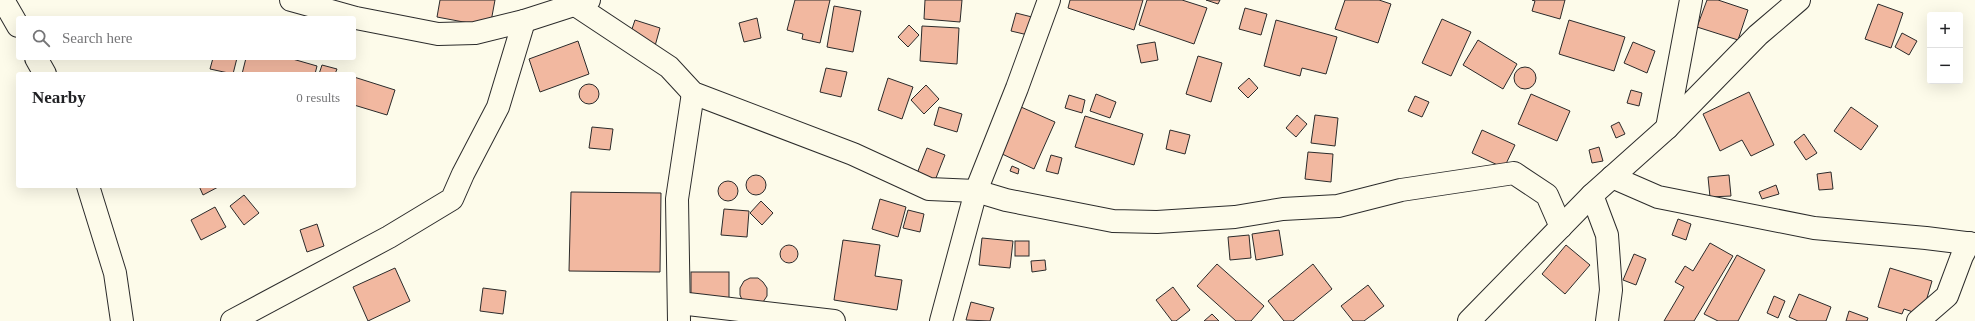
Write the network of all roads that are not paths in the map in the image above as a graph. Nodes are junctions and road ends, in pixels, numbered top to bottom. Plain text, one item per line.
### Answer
1 (3, 0) edge
2 (291, 0) edge
3 (1049, 0) edge
4 (1692, 0) edge
5 (1799, 0) edge
6 (584, 3) edge
7 (349, 16) edge
8 (356, 18) edge
9 (524, 21) junction
10 (16, 23) edge
11 (37, 60) edge
12 (44, 72) edge
13 (693, 93) junction
14 (1667, 128) junction
15 (1612, 177) junction
16 (89, 188) edge
17 (976, 191) junction
18 (1592, 195) junction
19 (1561, 227) junction
20 (1972, 244) edge
21 (679, 312) edge
22 (122, 321) edge
23 (232, 321) edge
24 (834, 321) edge
25 (941, 321) edge
26 (1469, 321) edge
27 (1607, 321) edge
28 (1918, 321) edge

1 - 10 street
2 - 7 street
3 - 17 street
4 - 14 street
5 - 14 street
6 - 9 street
6 - 13 street
8 - 9 street
9 - 23 street
11 - 12 street
13 - 17 street
13 - 21 street
14 - 15 street
15 - 18 street
15 - 20 street
16 - 22 street
17 - 19 street
17 - 25 street
18 - 19 street
18 - 27 street
19 - 26 street
20 - 28 street
21 - 24 street

